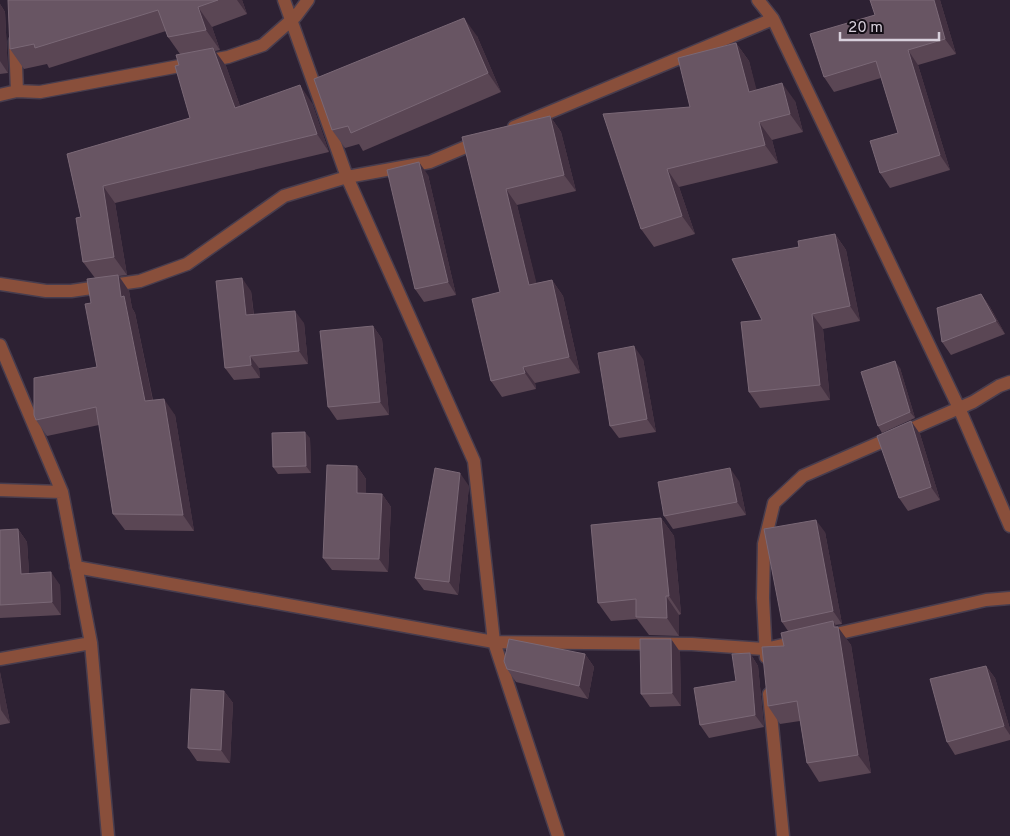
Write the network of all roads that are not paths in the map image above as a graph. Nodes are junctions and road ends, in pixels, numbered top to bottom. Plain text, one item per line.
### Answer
1 (284, 0) edge
2 (308, 0) edge
3 (758, 0) edge
4 (773, 19) junction
5 (290, 20) junction
6 (14, 27) edge
7 (17, 91) junction
8 (0, 95) edge
9 (348, 177) junction
10 (0, 284) edge
11 (0, 345) edge
12 (1010, 382) edge
13 (959, 408) junction
14 (0, 490) edge
15 (62, 492) junction
16 (1010, 526) edge
17 (76, 567) junction
18 (1010, 598) edge
19 (494, 642) junction
20 (91, 643) junction
21 (765, 649) junction
22 (0, 660) edge
23 (108, 836) edge
24 (558, 836) edge
25 (783, 836) edge

1 - 5 street
2 - 5 street
3 - 4 street
4 - 9 street
4 - 13 street
5 - 7 street
5 - 9 street
6 - 7 street
7 - 8 street
9 - 10 street
9 - 19 street
11 - 15 street
12 - 13 street
13 - 16 street
13 - 21 street
14 - 15 street
15 - 17 street
17 - 19 street
17 - 20 street
18 - 21 street
19 - 21 street
19 - 24 street
20 - 22 street
20 - 23 street
21 - 25 street

